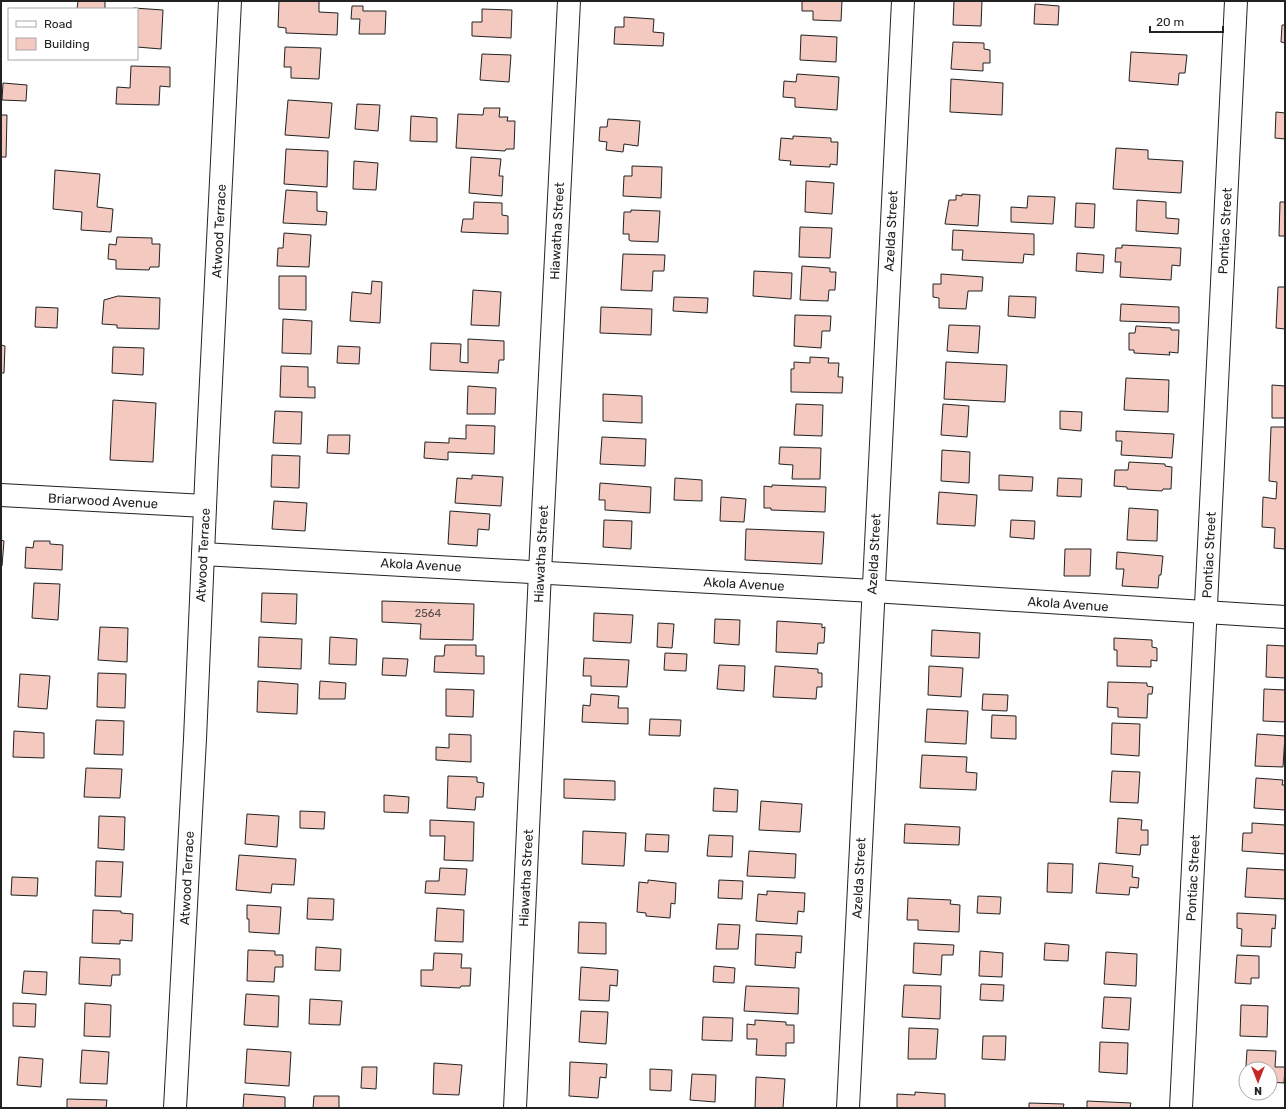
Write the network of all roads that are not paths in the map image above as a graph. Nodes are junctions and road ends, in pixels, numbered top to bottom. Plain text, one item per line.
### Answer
1 (230, 1) edge
2 (569, 1) edge
3 (903, 1) edge
4 (1236, 1) edge
5 (1, 495) edge
6 (205, 506) junction
7 (203, 554) junction
8 (540, 572) junction
9 (873, 591) junction
10 (1206, 613) junction
11 (1285, 617) edge
12 (175, 1108) edge
13 (515, 1108) edge
14 (848, 1108) edge
15 (1181, 1108) edge

1 - 6 street, Atwood Terrace
2 - 8 street, Hiawatha Street
3 - 9 street, Azelda Street
4 - 10 street, Pontiac Street
5 - 6 street, Briarwood Avenue
6 - 7 street, Atwood Terrace
7 - 8 street, Akola Avenue
7 - 12 street, Atwood Terrace
8 - 9 street, Akola Avenue
8 - 13 street, Hiawatha Street
9 - 10 street, Akola Avenue
9 - 14 street, Azelda Street
10 - 11 street, Akola Avenue
10 - 15 street, Pontiac Street

